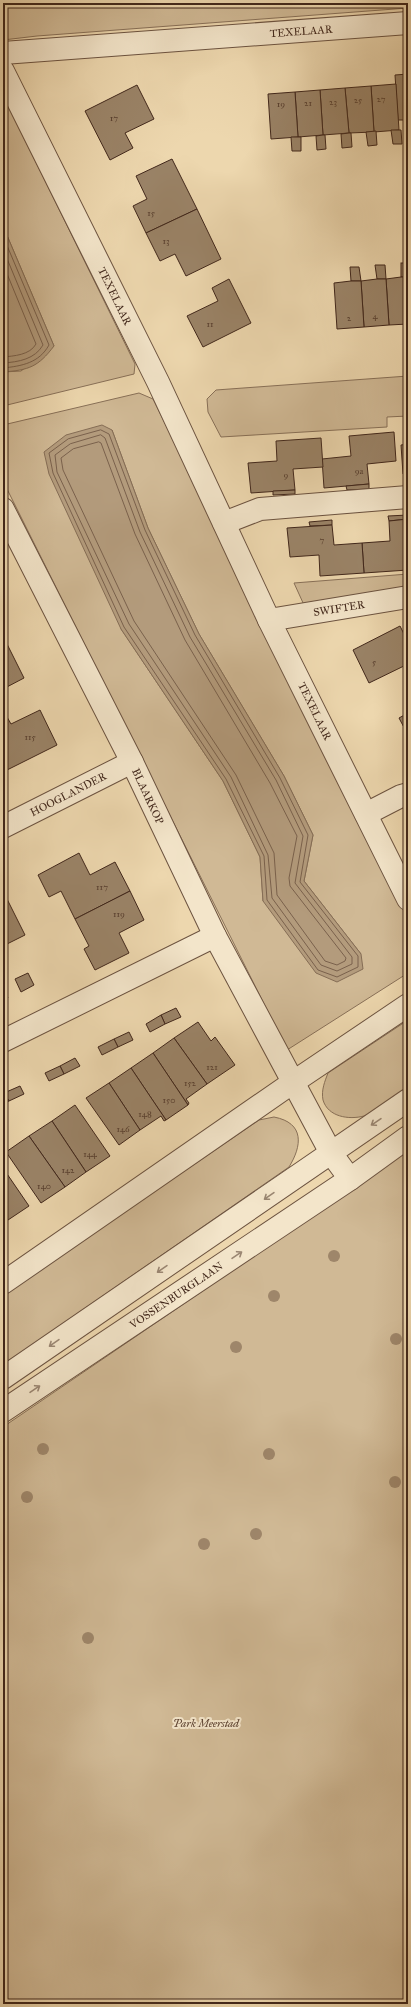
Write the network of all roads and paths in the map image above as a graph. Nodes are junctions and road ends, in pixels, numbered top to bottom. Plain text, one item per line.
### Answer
1 (408, 23) edge
2 (3, 53) edge
3 (3, 71) edge
4 (408, 497) edge
5 (3, 509) edge
6 (224, 523) junction
7 (408, 597) edge
8 (269, 620) junction
9 (132, 762) junction
10 (408, 794) edge
11 (366, 814) junction
12 (3, 827) edge
13 (408, 899) edge
14 (215, 936) junction
15 (408, 1005) edge
16 (3, 1041) edge
17 (292, 1083) junction
18 (408, 1100) edge
19 (408, 1137) edge
20 (330, 1153) junction
21 (350, 1179) junction
22 (3, 1282) edge
23 (3, 1378) edge
24 (3, 1411) edge

1 - 2 street, TEXELAAR
3 - 6 street, TEXELAAR
4 - 6 street
5 - 9 street, BLAARKOP
6 - 8 street, TEXELAAR
7 - 8 street, SWIFTER
8 - 11 street, TEXELAAR
9 - 12 street, HOOGLANDER
9 - 14 street, BLAARKOP
10 - 11 street
11 - 13 street, TEXELAAR
14 - 16 street
14 - 17 street, BLAARKOP
15 - 17 street
17 - 20 street
17 - 22 street
18 -> 20 street
19 - 21 street, VOSSENBURGLAAN
20 - 21 street
20 -> 23 street
24 -> 21 street, VOSSENBURGLAAN

